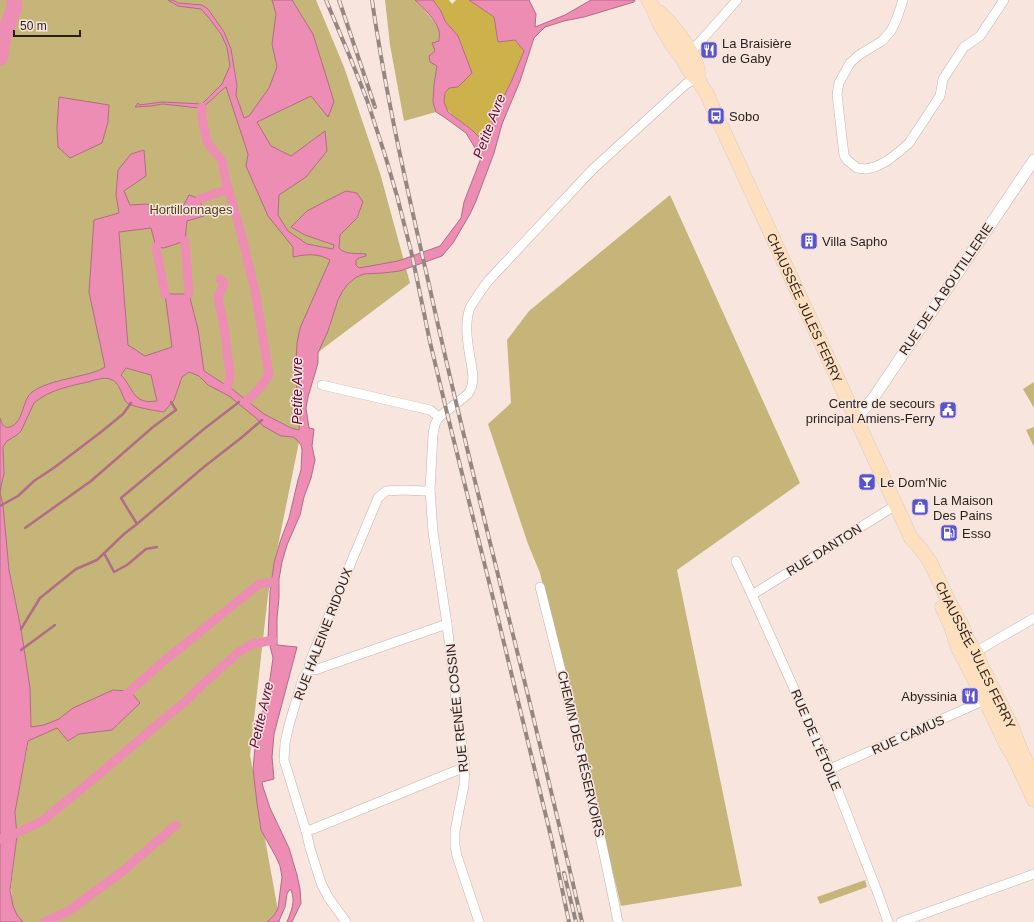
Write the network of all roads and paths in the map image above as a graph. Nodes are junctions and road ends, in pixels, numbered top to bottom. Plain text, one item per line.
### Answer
1 (903, 0) edge
2 (1004, 0) edge
3 (732, 2) edge
4 (650, 3) edge
5 (686, 55) junction
6 (697, 78) junction
7 (1034, 160) edge
8 (322, 385) dead end
9 (441, 415) junction
10 (855, 416) junction
11 (430, 490) junction
12 (896, 505) junction
13 (736, 561) dead end
14 (540, 588) dead end
15 (752, 595) junction
16 (1034, 618) edge
17 (447, 624) junction
18 (970, 655) junction
19 (309, 668) junction
20 (985, 700) junction
21 (465, 767) junction
22 (830, 769) junction
23 (1034, 776) edge
24 (1034, 800) edge
25 (306, 831) junction
26 (1034, 874) edge
27 (346, 922) edge
28 (479, 922) edge
29 (618, 922) edge
30 (888, 922) edge
31 (901, 922) edge

1 - 2 street
3 - 5 street
4 - 5 main road, CHAUSSÉE JULES FERRY
5 - 6 main road, CHAUSSÉE JULES FERRY
6 - 9 street
6 - 10 main road, CHAUSSÉE JULES FERRY
7 - 10 street, RUE DE LA BOUTILLERIE
8 - 9 street
9 - 11 street
10 - 12 main road, CHAUSSÉE JULES FERRY
11 - 17 street, RUE RENÉE COSSIN
11 - 19 street, RUE HALEINE RIDOUX
12 - 15 street, RUE DANTON
12 - 18 main road, CHAUSSÉE JULES FERRY
13 - 15 street, RUE DE L'ÉTOILE
14 - 29 street, CHEMIN DES RÉSERVOIRS
15 - 22 street, RUE DE L'ÉTOILE
16 - 18 street
17 - 19 street
17 - 21 street, RUE RENÉE COSSIN
18 - 20 main road, CHAUSSÉE JULES FERRY
18 - 23 main road, CHAUSSÉE JULES FERRY
19 - 25 street, RUE HALEINE RIDOUX
20 - 22 street, RUE CAMUS
20 - 24 main road, CHAUSSÉE JULES FERRY
21 - 25 street
21 - 28 street, RUE RENÉE COSSIN
22 - 30 street, RUE DE L'ÉTOILE
25 - 27 street, RUE HALEINE RIDOUX
26 - 31 street

